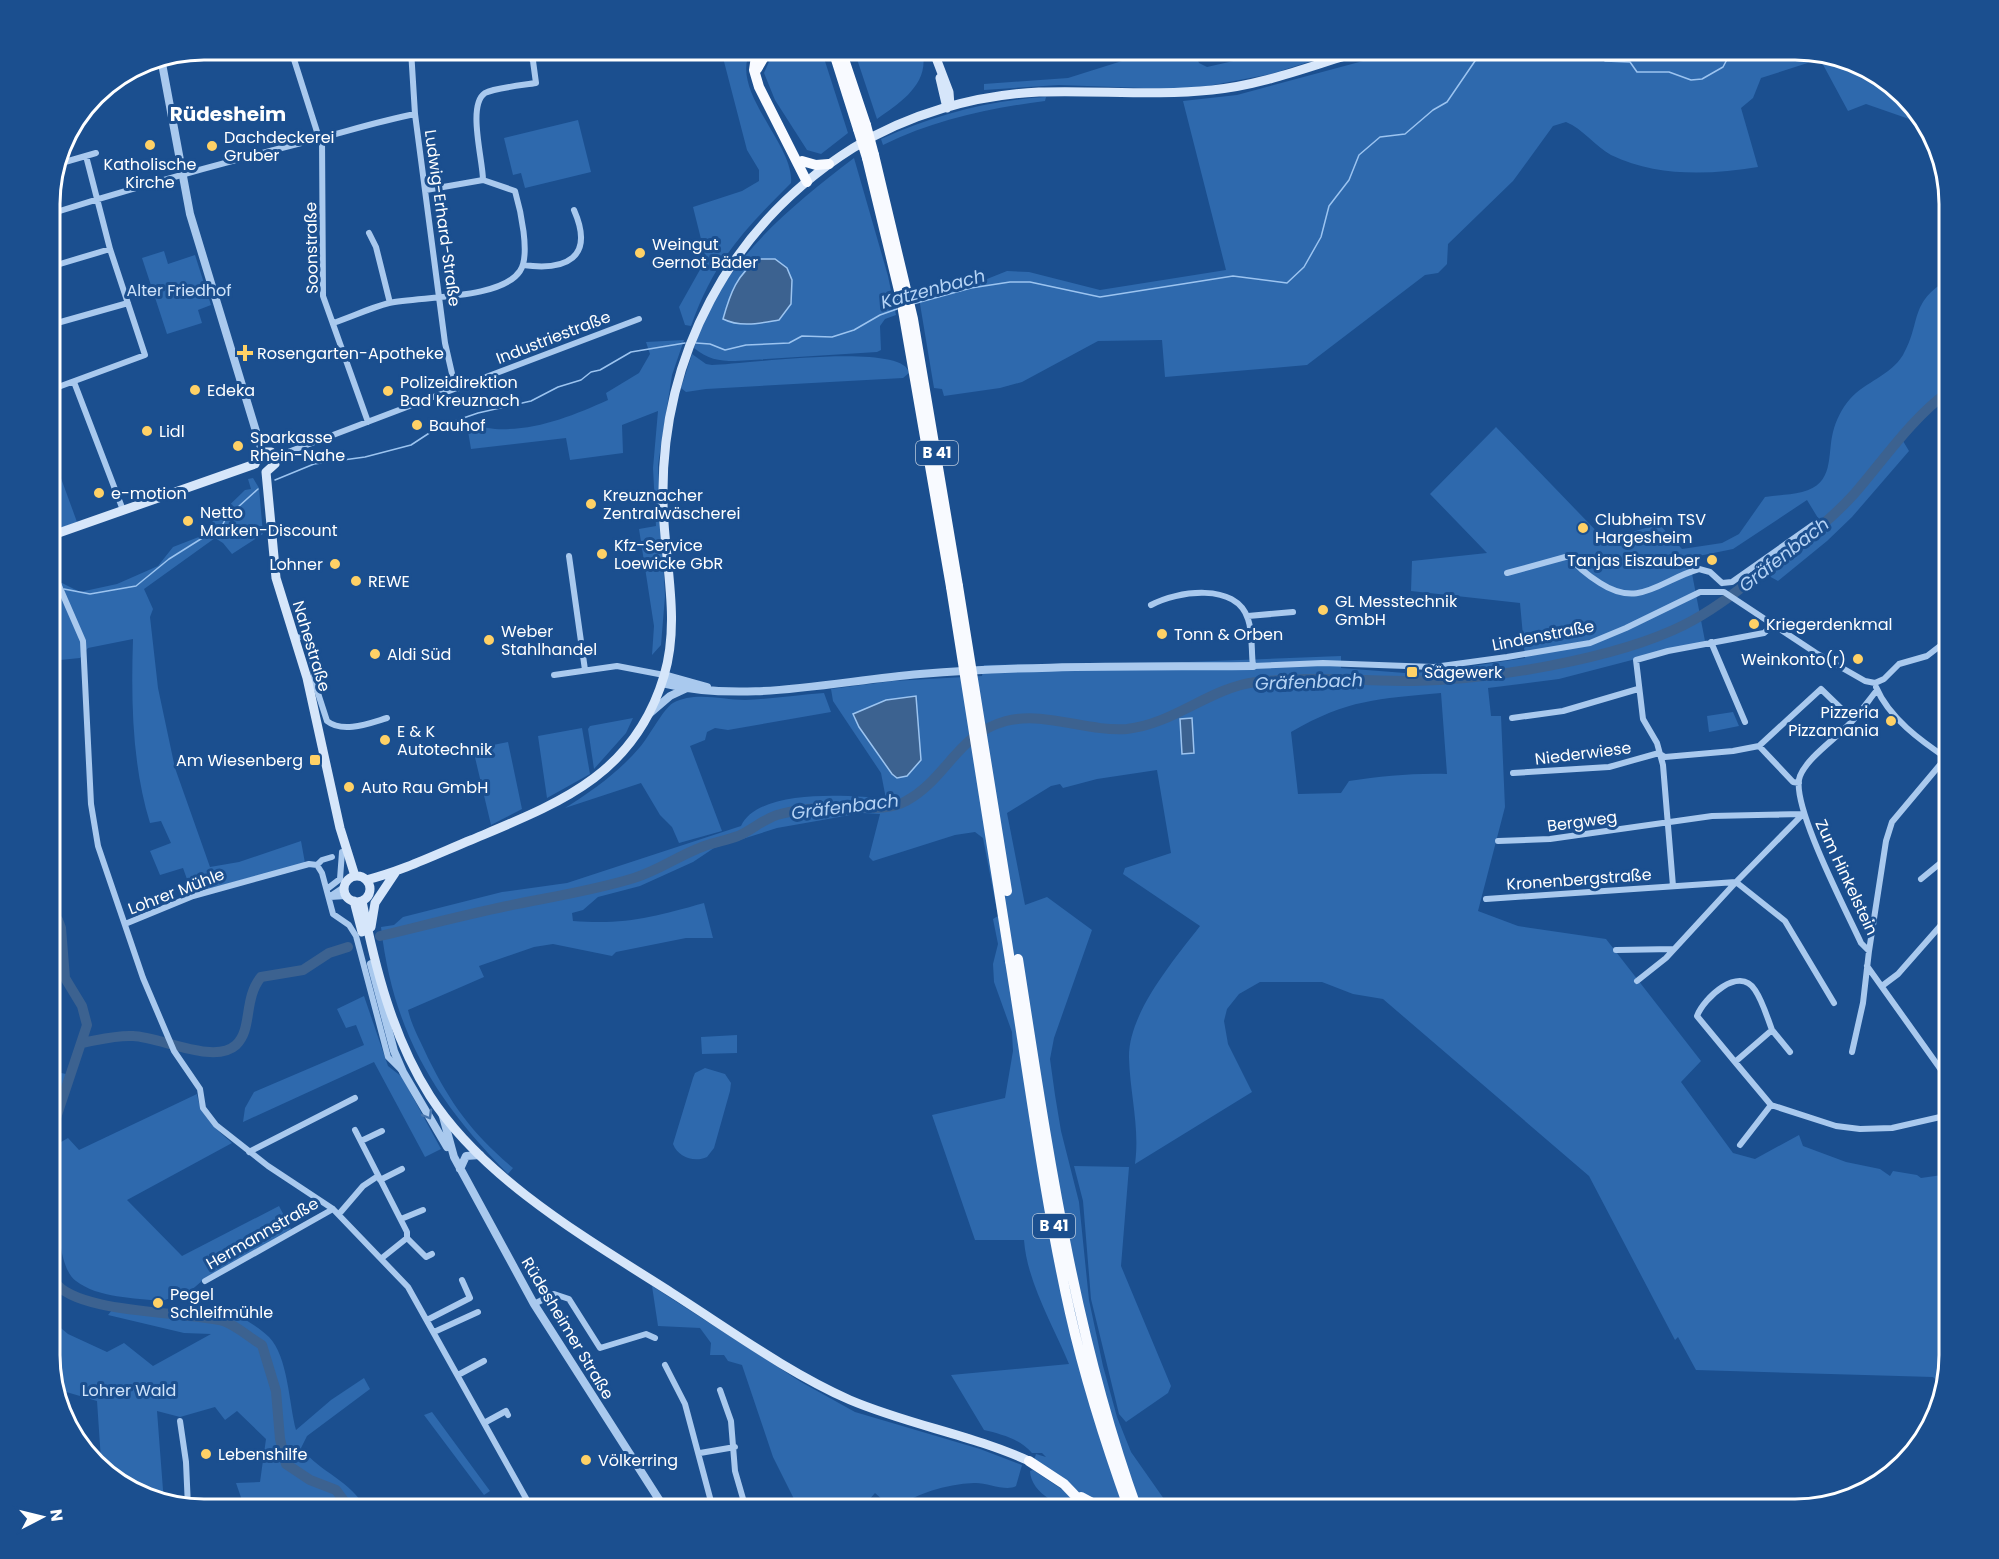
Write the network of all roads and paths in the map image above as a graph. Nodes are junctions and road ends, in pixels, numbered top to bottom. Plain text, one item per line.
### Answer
1 (294, 60) edge
2 (412, 60) edge
3 (532, 60) edge
4 (755, 60) edge
5 (762, 60) edge
6 (836, 60) edge
7 (839, 60) edge
8 (843, 60) edge
9 (937, 60) edge
10 (1331, 60) edge
11 (938, 64) junction
12 (843, 66) junction
13 (162, 67) edge
14 (757, 81) junction
15 (946, 84) junction
16 (975, 100) junction
17 (949, 107) junction
18 (415, 114) junction
19 (321, 138) junction
20 (788, 143) junction
21 (96, 153) dead end
22 (86, 156) junction
23 (67, 161) edge
24 (802, 161) junction
25 (829, 164) junction
26 (181, 174) junction
27 (483, 180) junction
28 (808, 181) junction
29 (426, 190) junction
30 (98, 199) junction
31 (574, 210) dead end
32 (60, 211) edge
33 (369, 233) dead end
34 (110, 249) junction
35 (60, 264) edge
36 (523, 266) junction
37 (440, 298) junction
38 (128, 303) junction
39 (390, 303) junction
40 (639, 319) dead end
41 (60, 322) edge
42 (333, 323) junction
43 (74, 382) junction
44 (60, 387) edge
45 (459, 388) junction
46 (368, 422) junction
47 (262, 451) junction
48 (275, 457) junction
49 (255, 464) junction
50 (266, 472) junction
51 (123, 510) junction
52 (1817, 522) dead end
53 (60, 532) edge
54 (569, 556) dead end
55 (1507, 573) dead end
56 (1722, 583) junction
57 (60, 591) edge
58 (1722, 592) junction
59 (1151, 605) dead end
60 (1293, 612) dead end
61 (1248, 616) junction
62 (1774, 624) junction
63 (295, 638) junction
64 (1711, 642) junction
65 (1939, 648) edge
66 (1252, 666) junction
67 (585, 670) junction
68 (554, 675) dead end
69 (663, 679) junction
70 (1876, 687) junction
71 (685, 689) junction
72 (1638, 689) junction
73 (729, 691) junction
74 (648, 715) junction
75 (387, 718) dead end
76 (1512, 718) dead end
77 (1853, 720) junction
78 (1745, 722) dead end
79 (1759, 746) junction
80 (1939, 752) edge
81 (1659, 753) junction
82 (1939, 769) edge
83 (1513, 772) dead end
84 (1799, 783) junction
85 (1803, 814) junction
86 (1668, 820) junction
87 (340, 828) junction
88 (1498, 841) dead end
89 (342, 852) junction
90 (332, 857) dead end
91 (317, 865) junction
92 (410, 865) junction
93 (1939, 865) edge
94 (395, 873) junction
95 (1921, 879) dead end
96 (1736, 882) junction
97 (368, 884) junction
98 (1673, 886) junction
99 (327, 889) junction
100 (352, 890) junction
101 (329, 897) junction
102 (1486, 898) dead end
103 (125, 924) junction
104 (1939, 928) edge
105 (1675, 949) junction
106 (1616, 950) dead end
107 (1869, 951) junction
108 (375, 966) junction
109 (1868, 966) junction
110 (1637, 981) dead end
111 (1882, 986) junction
112 (1834, 1003) dead end
113 (395, 1024) junction
114 (1772, 1030) junction
115 (174, 1051) joint
116 (1790, 1052) dead end
117 (1852, 1052) dead end
118 (1735, 1062) junction
119 (1939, 1066) edge
120 (403, 1072) junction
121 (355, 1098) dead end
122 (1771, 1105) junction
123 (441, 1112) junction
124 (1939, 1117) edge
125 (356, 1130) dead end
126 (382, 1131) dead end
127 (361, 1141) junction
128 (1740, 1146) dead end
129 (249, 1152) junction
130 (480, 1155) junction
131 (454, 1157) junction
132 (402, 1169) dead end
133 (460, 1169) junction
134 (379, 1178) junction
135 (333, 1209) junction
136 (423, 1210) dead end
137 (339, 1214) junction
138 (401, 1219) junction
139 (407, 1238) junction
140 (432, 1254) dead end
141 (382, 1258) junction
142 (462, 1280) dead end
143 (205, 1281) dead end
144 (534, 1304) junction
145 (478, 1312) dead end
146 (427, 1320) junction
147 (434, 1332) junction
148 (655, 1338) dead end
149 (484, 1361) dead end
150 (665, 1365) dead end
151 (458, 1374) junction
152 (720, 1390) dead end
153 (508, 1415) dead end
154 (180, 1421) dead end
155 (484, 1423) junction
156 (735, 1447) junction
157 (700, 1453) junction
158 (1029, 1461) joint
159 (1124, 1485) junction
160 (1073, 1492) junction
161 (188, 1498) edge
162 (526, 1499) edge
163 (659, 1499) edge
164 (710, 1499) edge
165 (743, 1499) edge
166 (1079, 1499) edge
167 (1085, 1499) edge
168 (1126, 1499) edge
169 (1132, 1499) edge

1 - 19 street, Soonstraße
2 - 18 street, Ludwig-Erhard-Straße
3 - 27 street
4 - 14 highway
5 - 14 highway
6 - 12 highway, B 41
7 - 12 highway, B 41
8 - 12 highway, B 41
9 - 11 main road
10 - 16 main road
11 - 15 main road
11 - 17 main road
12 - 159 highway, B 41, bridge
13 - 26 street
14 - 20 highway
15 - 16 main road
15 - 17 main road
16 - 17 main road
17 - 25 main road
18 - 19 street
18 - 29 street, Ludwig-Erhard-Straße
19 - 26 street
19 - 42 street, Soonstraße
20 - 24 highway
20 - 28 highway
21 - 22 street
22 - 23 street
22 - 30 street
24 - 25 highway
24 - 28 highway
25 - 28 main road
26 - 30 street
26 - 47 street
27 - 29 street
27 - 36 street
28 - 69 main road
29 - 37 street, Ludwig-Erhard-Straße
30 - 32 street
30 - 34 street
31 - 36 street
33 - 39 street
34 - 35 street
34 - 38 street
36 - 37 street
37 - 39 street
37 - 45 street, Ludwig-Erhard-Straße
38 - 41 street
38 - 43 street
39 - 42 street
40 - 45 street, Industriestraße
42 - 46 street, Soonstraße
43 - 44 street
43 - 51 street
45 - 46 street, Industriestraße
46 - 48 street, Industriestraße
47 - 48 main road
47 - 49 main road
48 - 50 main road
49 - 50 main road
49 - 51 main road
50 - 63 main road, Nahestraße
51 - 53 main road
52 - 56 street
54 - 67 street
55 - 56 street
56 - 58 street
57 - 103 street
58 - 62 street
58 - 66 street, Lindenstraße
59 - 61 street
60 - 61 street
61 - 66 street
62 - 64 street, Niederwiese
62 - 70 street
63 - 75 street
63 - 87 main road, Nahestraße
64 - 72 street, Niederwiese
64 - 78 street
65 - 70 street
66 - 73 street
67 - 68 street
67 - 69 street
69 - 71 street
69 - 73 street
69 - 74 main road
70 - 77 street
70 - 80 street
71 - 73 street
71 - 74 street
72 - 76 street
72 - 81 street, Niederwiese
74 - 92 main road
77 - 79 street
77 - 84 street
79 - 81 street
79 - 84 street
81 - 83 street, Niederwiese
81 - 86 street
82 - 107 street
84 - 85 street, Zum Hinkelstein
85 - 86 street, Bergweg
85 - 96 street
85 - 107 street, Zum Hinkelstein
86 - 88 street, Bergweg
86 - 98 street, Kronenbergstraße
87 - 89 main road, Nahestraße
87 - 100 main road, Nahestraße
89 - 99 street
89 - 100 main road, Nahestraße
90 - 91 street, Lohrer Mühle
91 - 99 street
91 - 103 street, Lohrer Mühle
92 - 94 main road
92 - 97 main road
93 - 95 street
94 - 97 main road
94 - 108 main road
96 - 98 street, Kronenbergstraße
96 - 105 street
96 - 112 street
97 - 100 main road
97 - 100 main road
98 - 102 street, Kronenbergstraße
99 - 101 street
100 - 101 street
100 - 108 main road
101 - 120 street
103 - 115 street, Lohrer Mühle
104 - 111 street
105 - 106 street
105 - 110 street
107 - 109 street, Zum Hinkelstein
108 - 113 main road
108 - 113 main road
108 - 120 street, Rüdesheimer Straße
109 - 111 street
109 - 117 street, Zum Hinkelstein
111 - 119 street
113 - 123 main road
114 - 116 street
114 - 118 street
114 - 118 street
115 - 129 street, Hermannstraße
118 - 122 street
120 -> 131 street, Rüdesheimer Straße
121 - 129 street
122 - 124 street
122 - 128 street
123 - 130 main road
123 - 131 street, Rüdesheimer Straße
125 - 127 street
126 - 127 street
127 - 134 street
129 - 135 street, Hermannstraße
130 - 133 street
130 - 158 main road
131 - 133 street, Rüdesheimer Straße
132 - 134 street
133 - 144 street, Rüdesheimer Straße
134 - 137 street
134 - 138 street
135 - 137 street, Hermannstraße
135 - 143 street, Hermannstraße
136 - 138 street
137 - 141 street, Hermannstraße
138 - 139 street
139 - 140 street
139 - 141 street
141 - 146 street, Hermannstraße
142 - 146 street
144 - 148 street
144 - 163 street, Rüdesheimer Straße
145 - 147 street
146 - 147 street, Hermannstraße
147 - 151 street, Hermannstraße
149 - 151 street
150 - 157 street
151 - 155 street, Hermannstraße
152 - 156 street
153 - 155 street
154 - 161 street
155 - 162 street, Hermannstraße
156 - 157 street
156 - 165 street
157 - 164 street
158 - 160 highway, B 41
159 - 168 highway, B 41
159 - 169 highway, B 41
160 - 166 highway, B 41
160 - 167 highway, B 41

